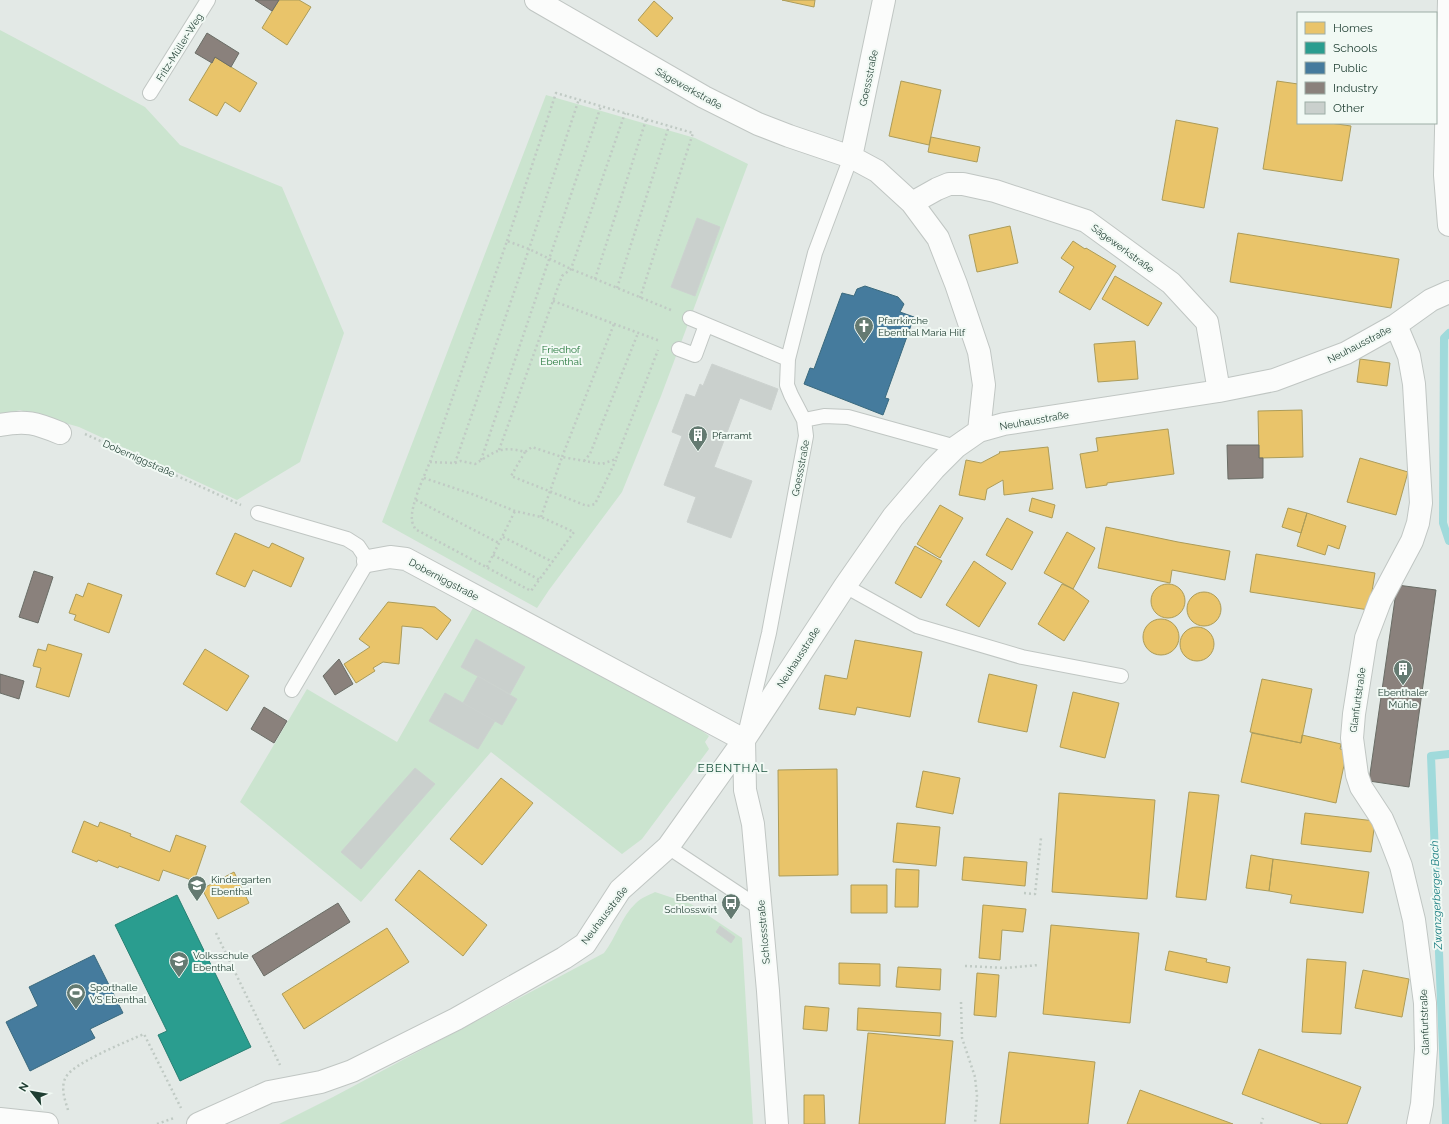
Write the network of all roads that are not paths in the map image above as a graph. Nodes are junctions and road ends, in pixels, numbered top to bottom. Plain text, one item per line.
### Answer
1 (208, 0) edge
2 (536, 0) edge
3 (884, 0) edge
4 (1449, 0) edge
5 (150, 93) dead end
6 (851, 157) junction
7 (912, 203) junction
8 (1449, 225) edge
9 (1449, 292) edge
10 (690, 318) road end
11 (706, 325) junction
12 (1396, 325) junction
13 (679, 349) road end
14 (788, 359) junction
15 (1219, 391) junction
16 (804, 420) junction
17 (0, 425) edge
18 (980, 431) junction
19 (60, 433) road end
20 (956, 447) junction
21 (258, 513) road end
22 (368, 561) junction
23 (845, 586) junction
24 (1121, 676) dead end
25 (292, 690) dead end
26 (744, 740) junction
27 (668, 847) junction
28 (760, 908) junction
29 (187, 1119) edge
30 (0, 1120) edge
31 (47, 1124) edge
32 (777, 1124) edge
33 (1418, 1124) edge

1 - 5 lane, Fritz-Müller-Weg
2 - 6 street, Sägewerkstraße
3 - 6 street, Goessstraße
4 - 8 street
6 - 7 street
6 - 14 lane, Goessstraße
7 - 15 street, Sägewerkstraße
7 - 18 street
9 - 12 street, Neuhausstraße
10 - 11 lane
11 - 13 lane
11 - 14 lane
12 - 15 street, Neuhausstraße
12 - 33 street, Glanfurtstraße
14 - 16 lane, Goessstraße
15 - 18 street, Neuhausstraße
16 - 20 lane
16 - 26 lane, Goessstraße
17 - 19 street
18 - 20 street, Neuhausstraße
20 - 23 street, Neuhausstraße
21 - 22 lane
22 - 25 lane
22 - 26 street, Doberniggstraße
23 - 24 lane
23 - 26 street, Neuhausstraße
26 - 27 street, Neuhausstraße
26 - 28 street, Schlossstraße
27 - 28 lane
27 - 29 street, Neuhausstraße
28 - 32 street, Schlossstraße
30 - 31 street

